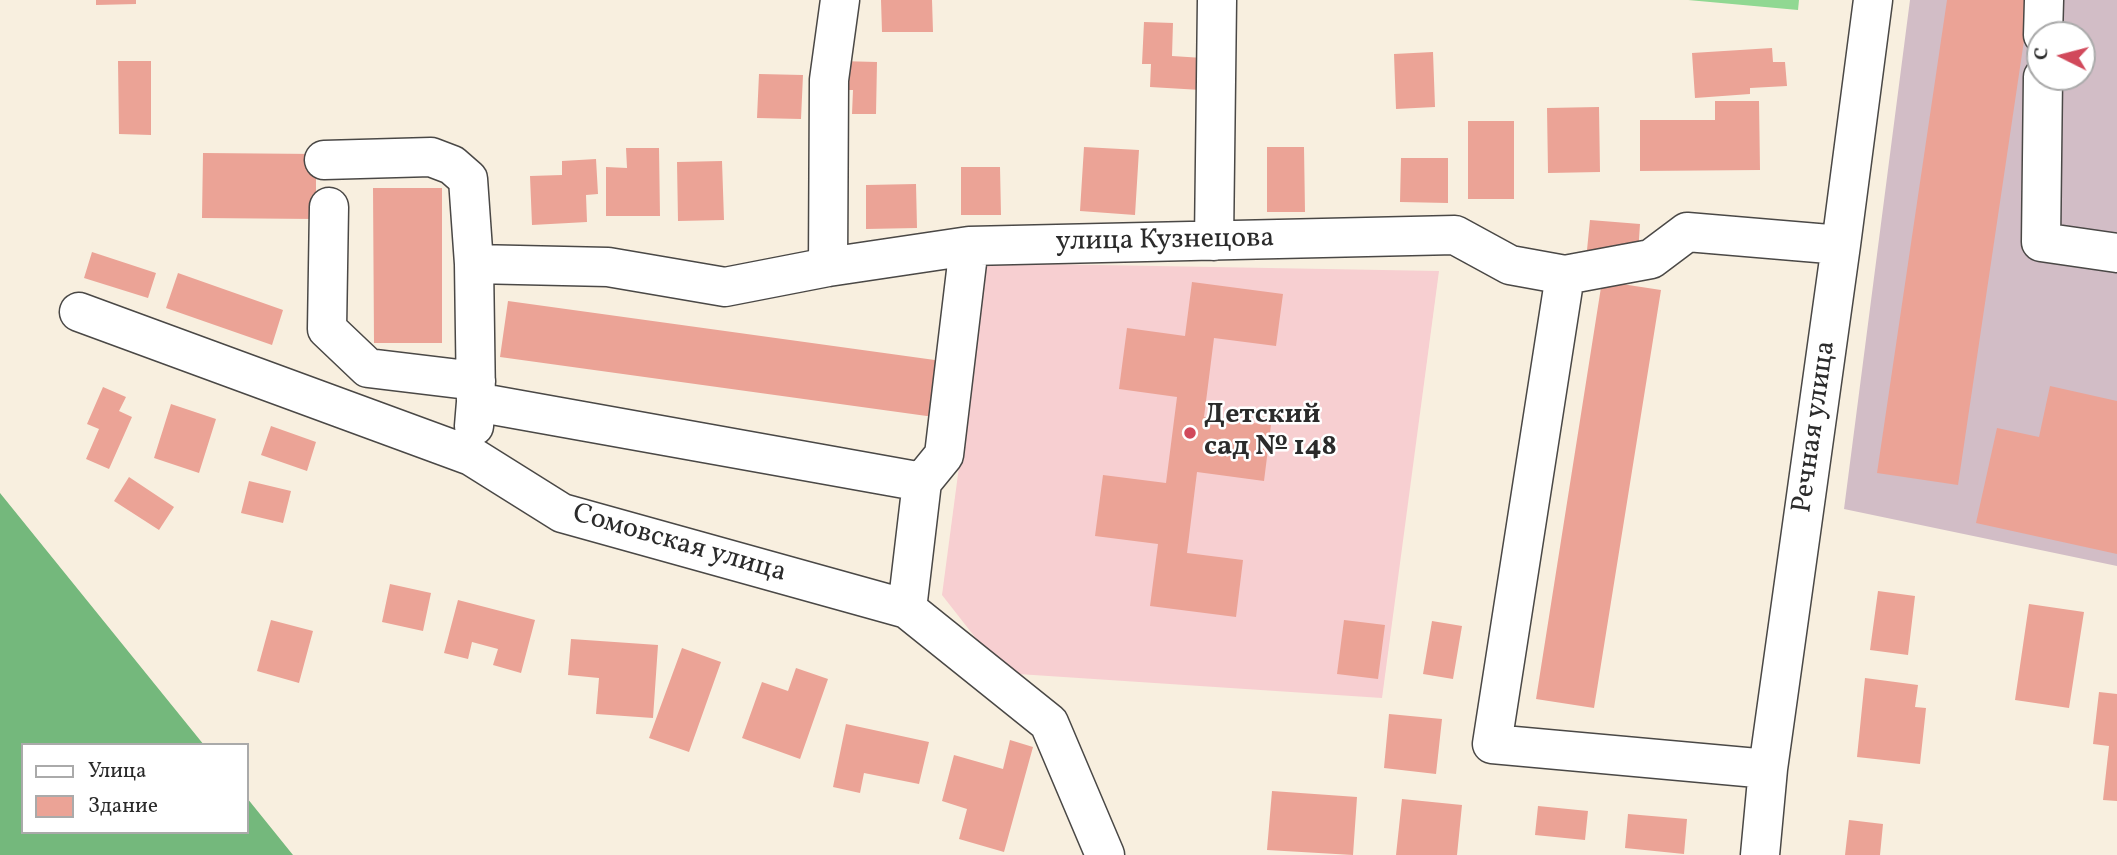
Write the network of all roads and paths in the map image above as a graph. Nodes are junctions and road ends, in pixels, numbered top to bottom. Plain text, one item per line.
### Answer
1 (840, 0) edge
2 (1217, 0) edge
3 (1873, 0) edge
4 (2044, 0) edge
5 (2043, 21) edge
6 (2043, 91) edge
7 (324, 160) dead end
8 (329, 206) dead end
9 (1214, 240) junction
10 (1842, 245) junction
11 (969, 246) junction
12 (2117, 253) edge
13 (474, 264) junction
14 (828, 267) junction
15 (1566, 275) junction
16 (79, 312) dead end
17 (476, 391) junction
18 (471, 456) junction
19 (922, 482) junction
20 (907, 610) junction
21 (1768, 769) junction
22 (1105, 855) edge
23 (1760, 855) edge

1 - 14 street
2 - 9 street
3 - 10 street, Речная улица
4 - 5 street
6 - 12 street
7 - 13 street
8 - 17 street
9 - 11 street, улица Кузнецова
9 - 15 street, улица Кузнецова
10 - 15 street, улица Кузнецова
10 - 21 street, Речная улица
11 - 14 street, улица Кузнецова
11 - 19 street
13 - 14 street, улица Кузнецова
13 - 17 street
15 - 21 street
16 - 18 street, Сомовская улица
17 - 18 street
17 - 19 street
18 - 20 street, Сомовская улица
19 - 20 street
20 - 22 street, Сомовская улица
21 - 23 street, Речная улица

